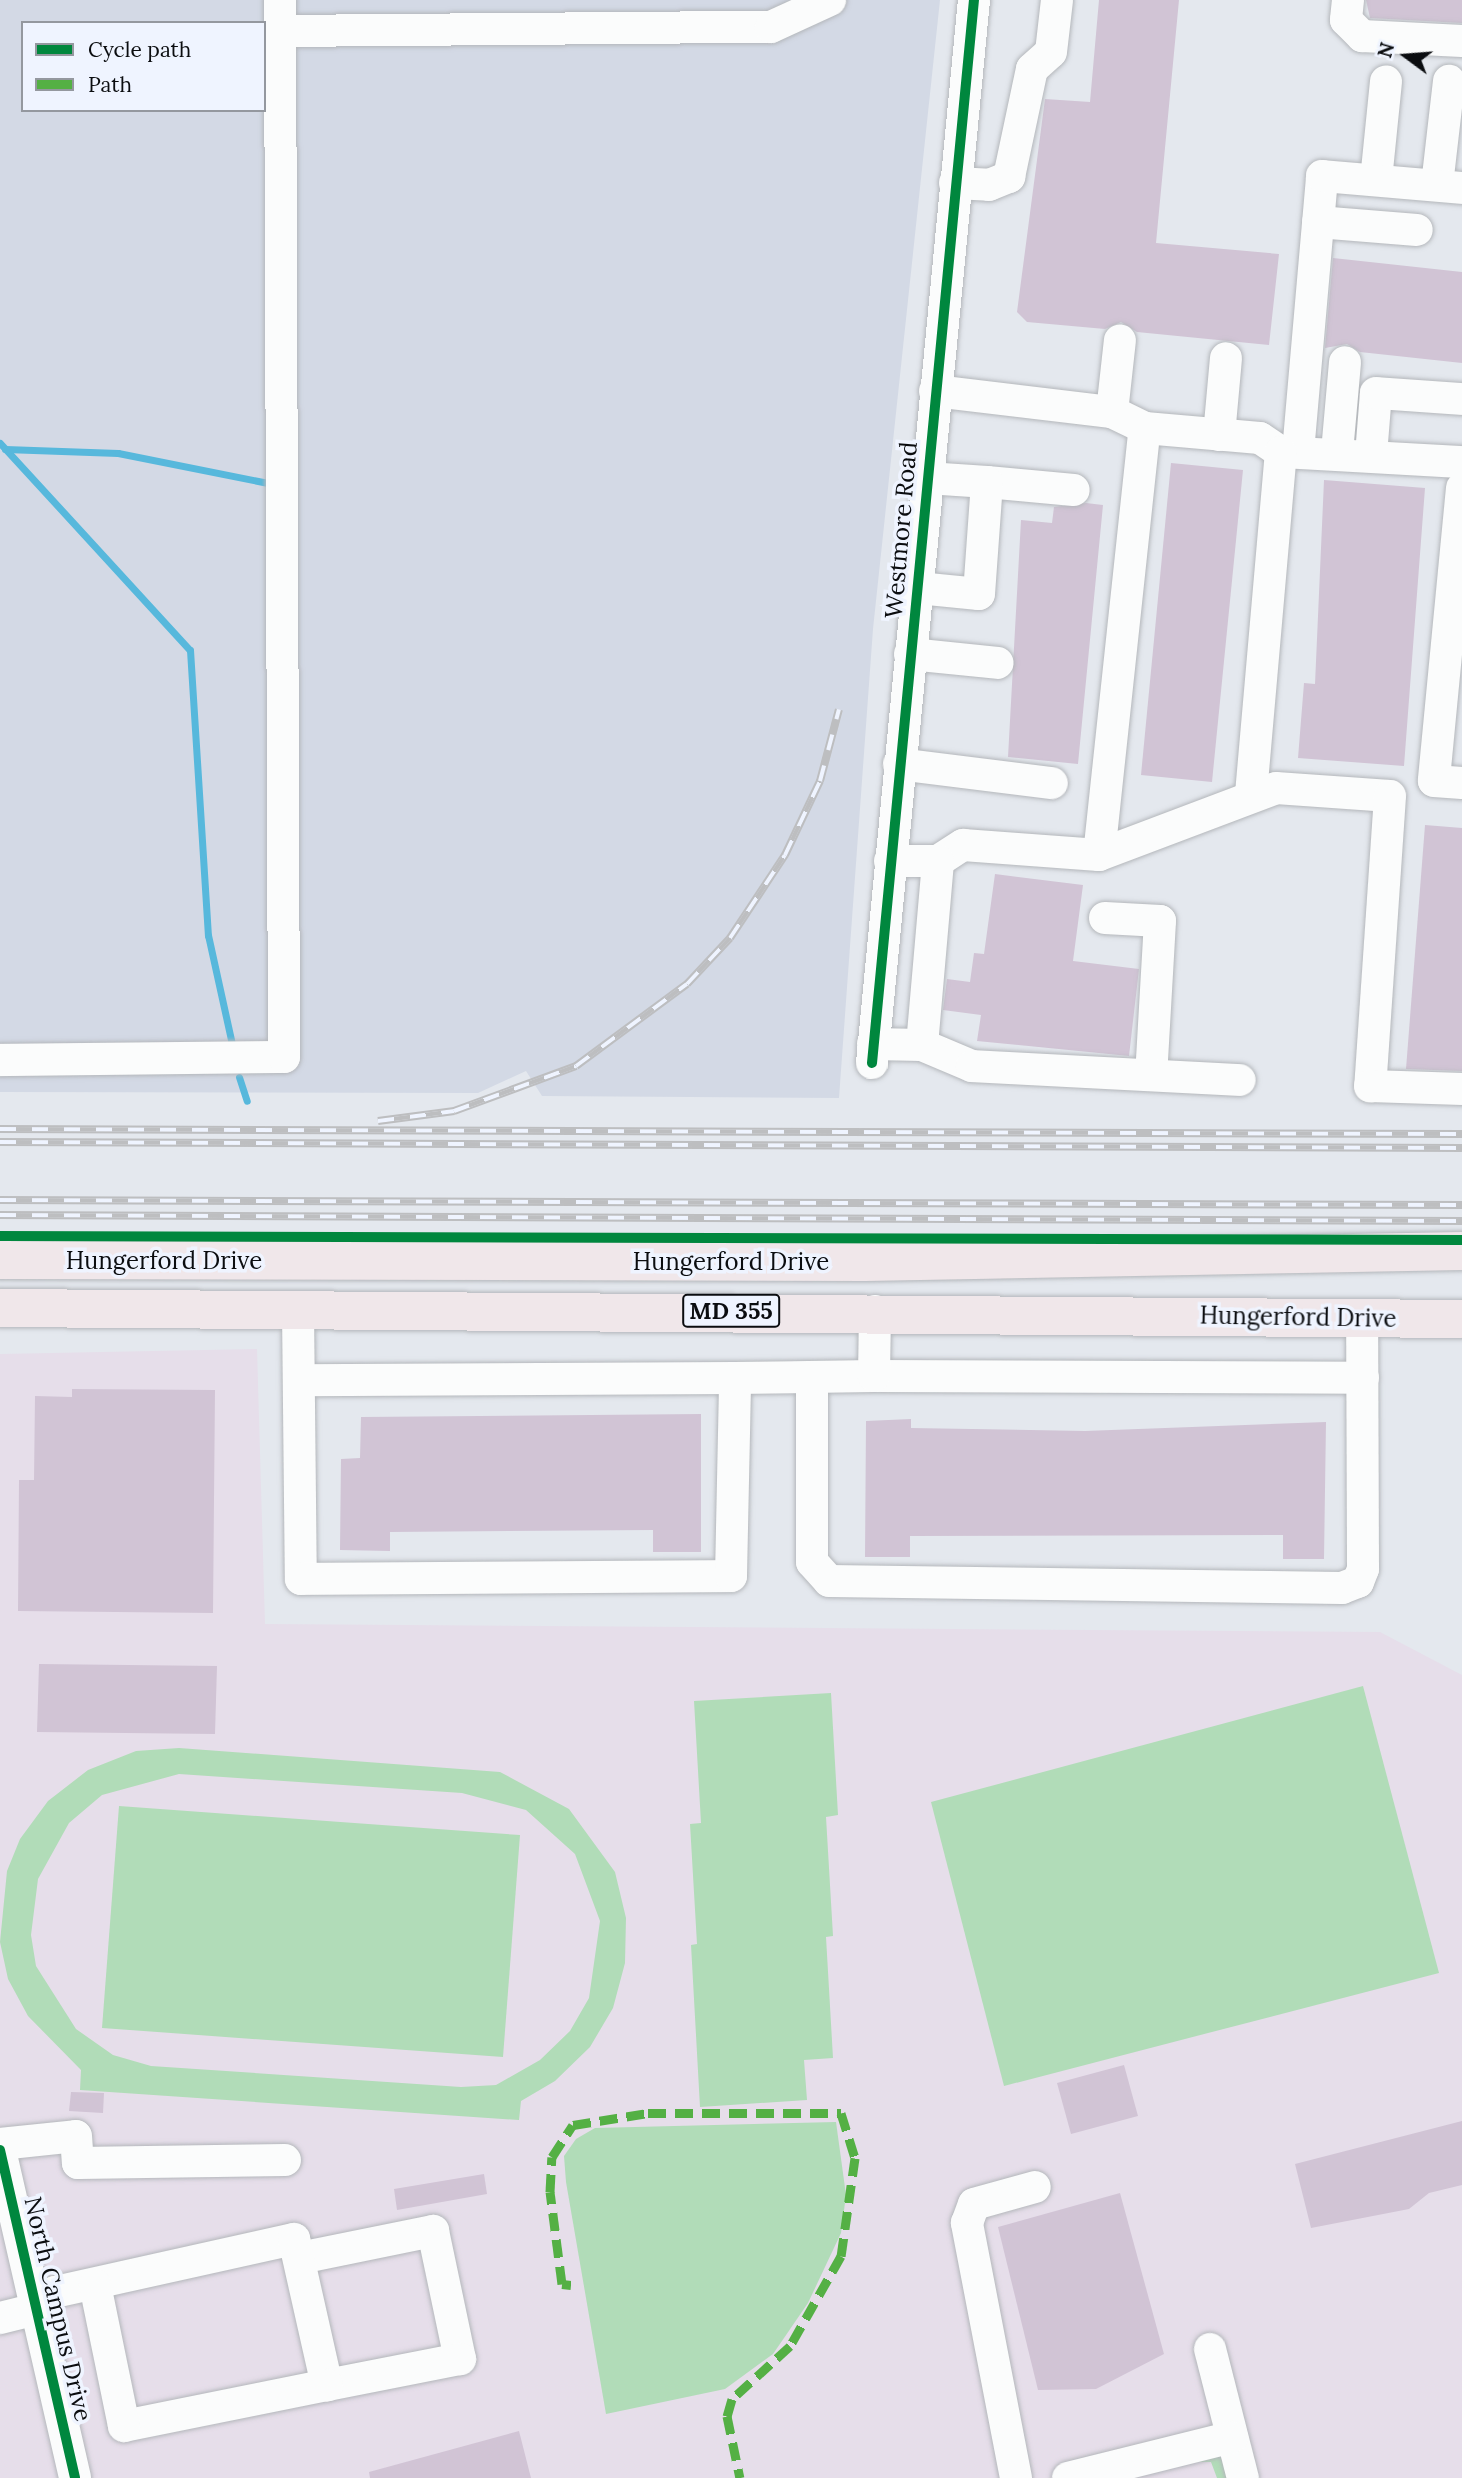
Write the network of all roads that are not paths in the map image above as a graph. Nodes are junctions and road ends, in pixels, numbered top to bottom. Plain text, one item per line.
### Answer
1 (280, 0) edge
2 (830, 0) edge
3 (974, 0) edge
4 (1057, 0) edge
5 (1348, 0) edge
6 (280, 31) junction
7 (1462, 41) edge
8 (1448, 81) dead end
9 (1386, 82) dead end
10 (1376, 180) junction
11 (956, 183) junction
12 (1449, 187) edge
13 (1318, 222) junction
14 (1417, 230) dead end
15 (1119, 340) dead end
16 (1226, 358) dead end
17 (1345, 362) dead end
18 (935, 391) junction
19 (1462, 399) edge
20 (1112, 412) junction
21 (1145, 428) junction
22 (1219, 435) junction
23 (1289, 452) junction
24 (1337, 452) junction
25 (1371, 455) junction
26 (1462, 462) edge
27 (927, 478) junction
28 (987, 482) junction
29 (1462, 488) edge
30 (1074, 490) dead end
31 (918, 588) junction
32 (910, 654) junction
33 (998, 663) dead end
34 (900, 764) junction
35 (1052, 782) dead end
36 (1448, 782) edge
37 (1251, 794) junction
38 (1390, 796) junction
39 (1099, 855) junction
40 (890, 861) junction
41 (937, 861) junction
42 (1105, 918) dead end
43 (922, 1045) junction
44 (0, 1060) edge
45 (1151, 1075) junction
46 (1240, 1080) dead end
47 (1462, 1089) edge
48 (1462, 1251) edge
49 (0, 1260) edge
50 (874, 1261) junction
51 (0, 1308) edge
52 (298, 1309) junction
53 (875, 1311) junction
54 (1362, 1318) junction
55 (1462, 1319) edge
56 (874, 1376) junction
57 (812, 1377) junction
58 (735, 1378) junction
59 (1363, 1378) junction
60 (299, 1380) junction
61 (0, 2144) edge
62 (0, 2150) edge
63 (285, 2160) dead end
64 (1035, 2188) dead end
65 (300, 2258) junction
66 (95, 2285) junction
67 (35, 2304) junction
68 (0, 2318) edge
69 (1210, 2349) dead end
70 (327, 2385) junction
71 (1232, 2437) junction
72 (75, 2478) edge
73 (1016, 2478) edge
74 (1068, 2478) edge
75 (1243, 2478) edge

1 - 6 street
2 - 6 street
3 - 11 street, Westmore Road
4 - 11 street
5 - 7 street
6 - 44 street
8 - 12 street
9 - 10 street
10 - 12 street
10 - 13 street
11 - 18 street, Westmore Road
13 - 14 street
13 - 23 street
15 - 20 street
16 - 22 street
17 - 24 street
18 - 20 street
18 - 27 street, Westmore Road
19 - 25 street
20 - 21 street
21 - 22 street
21 - 39 street
22 - 23 street
23 - 24 street
23 - 37 street
24 - 25 street
25 - 26 street
27 - 28 street
27 - 31 street, Westmore Road
28 - 30 street
28 - 31 street
29 - 36 street
31 - 32 street, Westmore Road
32 - 33 street
32 - 34 street, Westmore Road
34 - 35 street
34 - 40 street, Westmore Road
36 - 38 street
37 - 38 street
37 - 39 street
38 - 47 street
39 - 41 street
40 - 41 street
40 - 43 street, Westmore Road
41 - 43 street
42 - 45 street
43 - 45 street
45 - 46 street
48 - 50 main road, Hungerford Drive / MD 355
49 - 50 main road, Hungerford Drive / MD 355
50 - 53 main road
51 - 52 main road, Hungerford Drive / MD 355
52 - 53 main road, Hungerford Drive / MD 355
52 - 60 street
53 - 54 main road, Hungerford Drive / MD 355
53 - 56 street
54 - 55 main road, Hungerford Drive / MD 355
54 - 59 street
56 - 57 street
56 - 59 street
57 - 58 street
57 - 59 street
58 - 60 street
58 - 60 street
61 - 63 street
62 - 67 street, North Campus Drive
64 - 73 street
65 - 66 street
65 - 70 street
65 - 70 street
66 - 67 street
66 - 70 street
67 - 68 street
67 - 72 street, North Campus Drive
69 - 71 street
71 - 74 street
71 - 75 street

